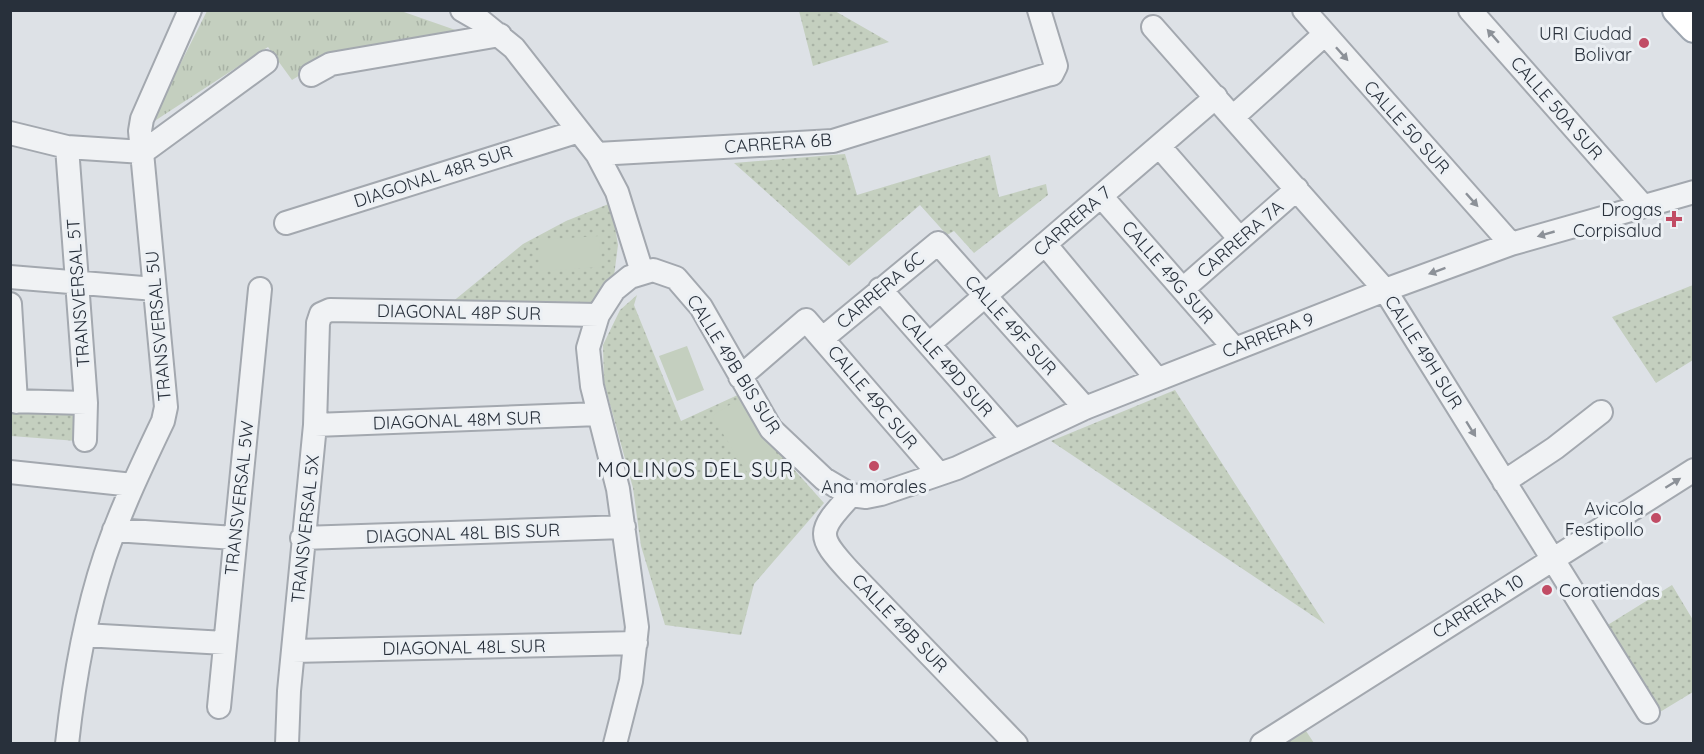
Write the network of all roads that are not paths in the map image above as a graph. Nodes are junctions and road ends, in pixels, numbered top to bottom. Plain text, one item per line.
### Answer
1 (190, 10) edge
2 (462, 10) edge
3 (1039, 10) edge
4 (1304, 10) edge
5 (1470, 10) edge
6 (1677, 10) edge
7 (1154, 27) dead end
8 (1694, 28) edge
9 (1324, 34) junction
10 (500, 35) junction
11 (266, 62) dead end
12 (310, 75) dead end
13 (1215, 98) junction
14 (1233, 117) junction
15 (579, 131) junction
16 (10, 133) edge
17 (1159, 146) junction
18 (67, 147) junction
19 (143, 152) junction
20 (597, 154) junction
21 (1296, 189) junction
22 (1694, 192) edge
23 (1101, 196) junction
24 (1643, 206) junction
25 (286, 223) dead end
26 (1240, 239) junction
27 (938, 243) joint
28 (1045, 244) junction
29 (1511, 244) junction
30 (642, 272) junction
31 (10, 278) edge
32 (78, 284) junction
33 (155, 289) junction
34 (260, 289) dead end
35 (880, 289) junction
36 (1183, 289) junction
37 (1385, 290) junction
38 (985, 296) junction
39 (10, 304) edge
40 (321, 314) joint
41 (598, 315) junction
42 (823, 338) junction
43 (929, 344) junction
44 (1234, 348) junction
45 (740, 377) junction
46 (1157, 379) junction
47 (13, 401) edge
48 (86, 403) junction
49 (1085, 408) junction
50 (1601, 412) dead end
51 (599, 414) junction
52 (315, 425) junction
53 (85, 440) dead end
54 (1014, 441) junction
55 (1694, 470) edge
56 (10, 472) edge
57 (939, 474) junction
58 (1504, 482) junction
59 (133, 485) junction
60 (850, 495) junction
61 (624, 527) junction
62 (114, 530) junction
63 (235, 538) junction
64 (302, 538) junction
65 (1552, 559) junction
66 (84, 635) junction
67 (225, 643) junction
68 (636, 643) junction
69 (293, 651) junction
70 (219, 707) dead end
71 (1648, 712) dead end
72 (67, 744) edge
73 (287, 744) edge
74 (615, 744) edge
75 (1016, 744) edge
76 (1262, 744) edge

1 - 19 street, TRANSVERSAL 5U
2 - 10 street
3 - 20 street, CARRERA 6B
4 - 9 street, CALLE 50 SUR
24 -> 5 street, CALLE 50A SUR
6 - 8 main road
7 - 13 street, CALLE 49H SUR
9 - 14 street
9 -> 29 street, CALLE 50 SUR
10 - 12 street
10 - 15 street
11 - 19 street
13 - 14 street, CALLE 49H SUR
13 - 17 street, CARRERA 7
14 - 21 street, CALLE 49H SUR
15 - 20 street
15 - 25 street, DIAGONAL 48R SUR
16 - 18 street
17 - 23 street, CARRERA 7
17 - 26 street
18 - 19 street
18 - 32 street, TRANSVERSAL 5T
19 - 33 street, TRANSVERSAL 5U
20 - 30 street
21 - 26 street, CARRERA 7A
21 - 37 street, CALLE 49H SUR
22 - 24 street, CARRERA 9
23 - 28 street, CARRERA 7
23 - 36 street, CALLE 49G SUR
24 -> 29 street, CARRERA 9
26 - 36 street, CARRERA 7A
27 - 35 street, CARRERA 6C
27 - 38 street, CALLE 49F SUR
28 - 38 street, CARRERA 7
28 - 46 street
29 -> 37 street, CARRERA 9
30 - 41 street
30 - 45 street, CALLE 49B BIS SUR
31 - 32 street
32 - 33 street
32 - 48 street, TRANSVERSAL 5T
33 - 59 street, TRANSVERSAL 5U
34 - 63 street, TRANSVERSAL 5W
35 - 42 street, CARRERA 6C
35 - 43 street, CALLE 49D SUR
36 - 44 street, CALLE 49G SUR
37 - 44 street, CARRERA 9
37 -> 58 street, CALLE 49H SUR
38 - 43 street, CARRERA 7
38 - 49 street, CALLE 49F SUR
39 - 47 street
40 - 41 street, DIAGONAL 48P SUR
40 - 52 street, TRANSVERSAL 5X
41 - 51 street
42 - 45 street, CALLE 49C SUR
42 - 57 street, CALLE 49C SUR
43 - 54 street, CALLE 49D SUR
44 - 46 street, CARRERA 9
45 - 60 street, CALLE 49B BIS SUR
46 - 49 street, CARRERA 9
47 - 48 street
48 - 53 street, TRANSVERSAL 5T
49 - 54 street, CARRERA 9
50 - 58 street
51 - 52 street, DIAGONAL 48M SUR
51 - 61 street
52 - 64 street, TRANSVERSAL 5X
54 - 57 street, CARRERA 9
65 -> 55 street, CARRERA 10
56 - 59 street
57 - 60 street, CARRERA 9
58 - 65 street, CALLE 49H SUR
59 - 62 street, TRANSVERSAL 5U
60 - 75 street, CALLE 49B SUR
61 - 64 street, DIAGONAL 48L BIS SUR
61 - 68 street
62 - 63 street
62 - 66 street, TRANSVERSAL 5U
63 - 67 street, TRANSVERSAL 5W
64 - 69 street, TRANSVERSAL 5X
65 - 71 street, CALLE 49H SUR
65 - 76 street, CARRERA 10
66 - 67 street
66 - 72 street, TRANSVERSAL 5U
67 - 70 street, TRANSVERSAL 5W
68 - 69 street, DIAGONAL 48L SUR
68 - 74 street
69 - 73 street, TRANSVERSAL 5X

